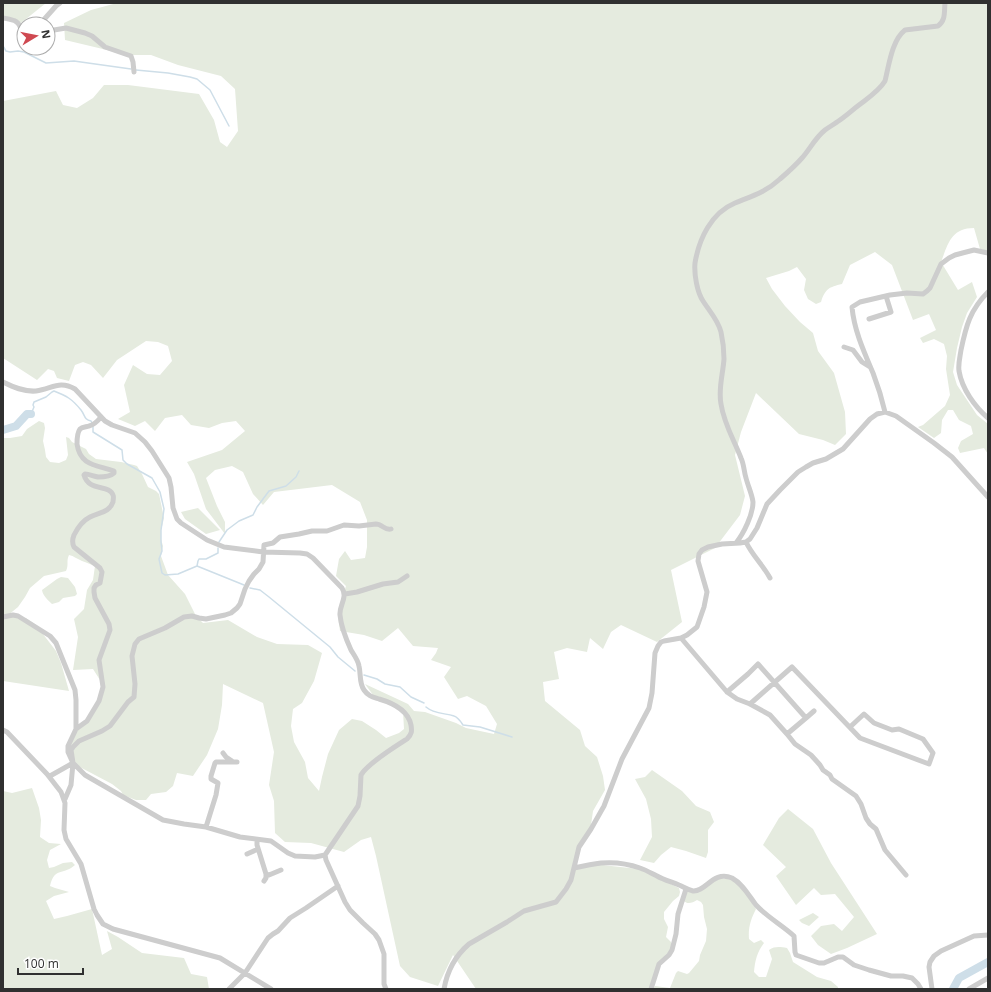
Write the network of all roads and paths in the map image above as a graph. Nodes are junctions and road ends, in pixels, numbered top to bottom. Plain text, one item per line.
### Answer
1 (60, 3) edge
2 (945, 3) edge
3 (47, 16) edge
4 (3, 18) edge
5 (16, 22) edge
6 (56, 30) edge
7 (134, 72) dead end
8 (988, 253) edge
9 (988, 292) edge
10 (886, 296) junction
11 (869, 319) dead end
12 (844, 347) dead end
13 (870, 367) junction
14 (3, 382) edge
15 (885, 412) junction
16 (101, 417) junction
17 (988, 418) edge
18 (988, 497) edge
19 (391, 529) dead end
20 (746, 542) junction
21 (736, 543) junction
22 (263, 552) junction
23 (407, 576) dead end
24 (770, 578) dead end
25 (345, 594) junction
26 (3, 617) edge
27 (681, 638) junction
28 (774, 683) junction
29 (726, 692) junction
30 (750, 704) junction
31 (814, 711) dead end
32 (806, 718) junction
33 (850, 727) junction
34 (3, 730) edge
35 (76, 730) junction
36 (787, 734) junction
37 (223, 753) dead end
38 (73, 763) junction
39 (50, 776) junction
40 (65, 799) junction
41 (206, 827) junction
42 (257, 840) junction
43 (258, 849) junction
44 (247, 854) dead end
45 (325, 855) junction
46 (574, 868) junction
47 (281, 870) dead end
48 (266, 874) junction
49 (906, 875) dead end
50 (264, 881) dead end
51 (338, 886) junction
52 (686, 888) junction
53 (988, 935) edge
54 (245, 973) junction
55 (988, 978) edge
56 (228, 989) edge
57 (271, 989) edge
58 (386, 989) edge
59 (444, 989) edge
60 (651, 989) edge
61 (921, 989) edge
62 (932, 989) edge
63 (969, 989) edge

1 - 3 street
2 - 21 street
4 - 5 street
6 - 7 street
8 - 10 street
9 - 17 street
10 - 11 street
10 - 13 street
12 - 13 street
13 - 15 street
14 - 16 street
15 - 18 street
15 - 20 street
16 - 22 street
16 - 35 street
19 - 22 street
20 - 21 street
20 - 24 street
21 - 27 street
22 - 25 street
22 - 38 street
23 - 25 street
25 - 45 street
26 - 35 street
27 - 29 street
27 - 46 street
28 - 29 street
28 - 30 street
28 - 32 street
28 - 33 street
29 - 30 street
30 - 36 street
31 - 32 street
32 - 36 street
33 - 33 street
34 - 39 street
35 - 38 street
36 - 49 street
37 - 41 street
38 - 39 street
38 - 40 street
38 - 41 street
39 - 40 street
40 - 54 street
41 - 42 street
42 - 43 street
42 - 45 street
43 - 44 street
43 - 48 street
45 - 51 street
46 - 52 street
46 - 59 street
47 - 48 street
48 - 50 street
51 - 54 street
51 - 58 street
52 - 60 street
52 - 61 street
53 - 62 street
54 - 56 street
54 - 57 street
55 - 63 street

